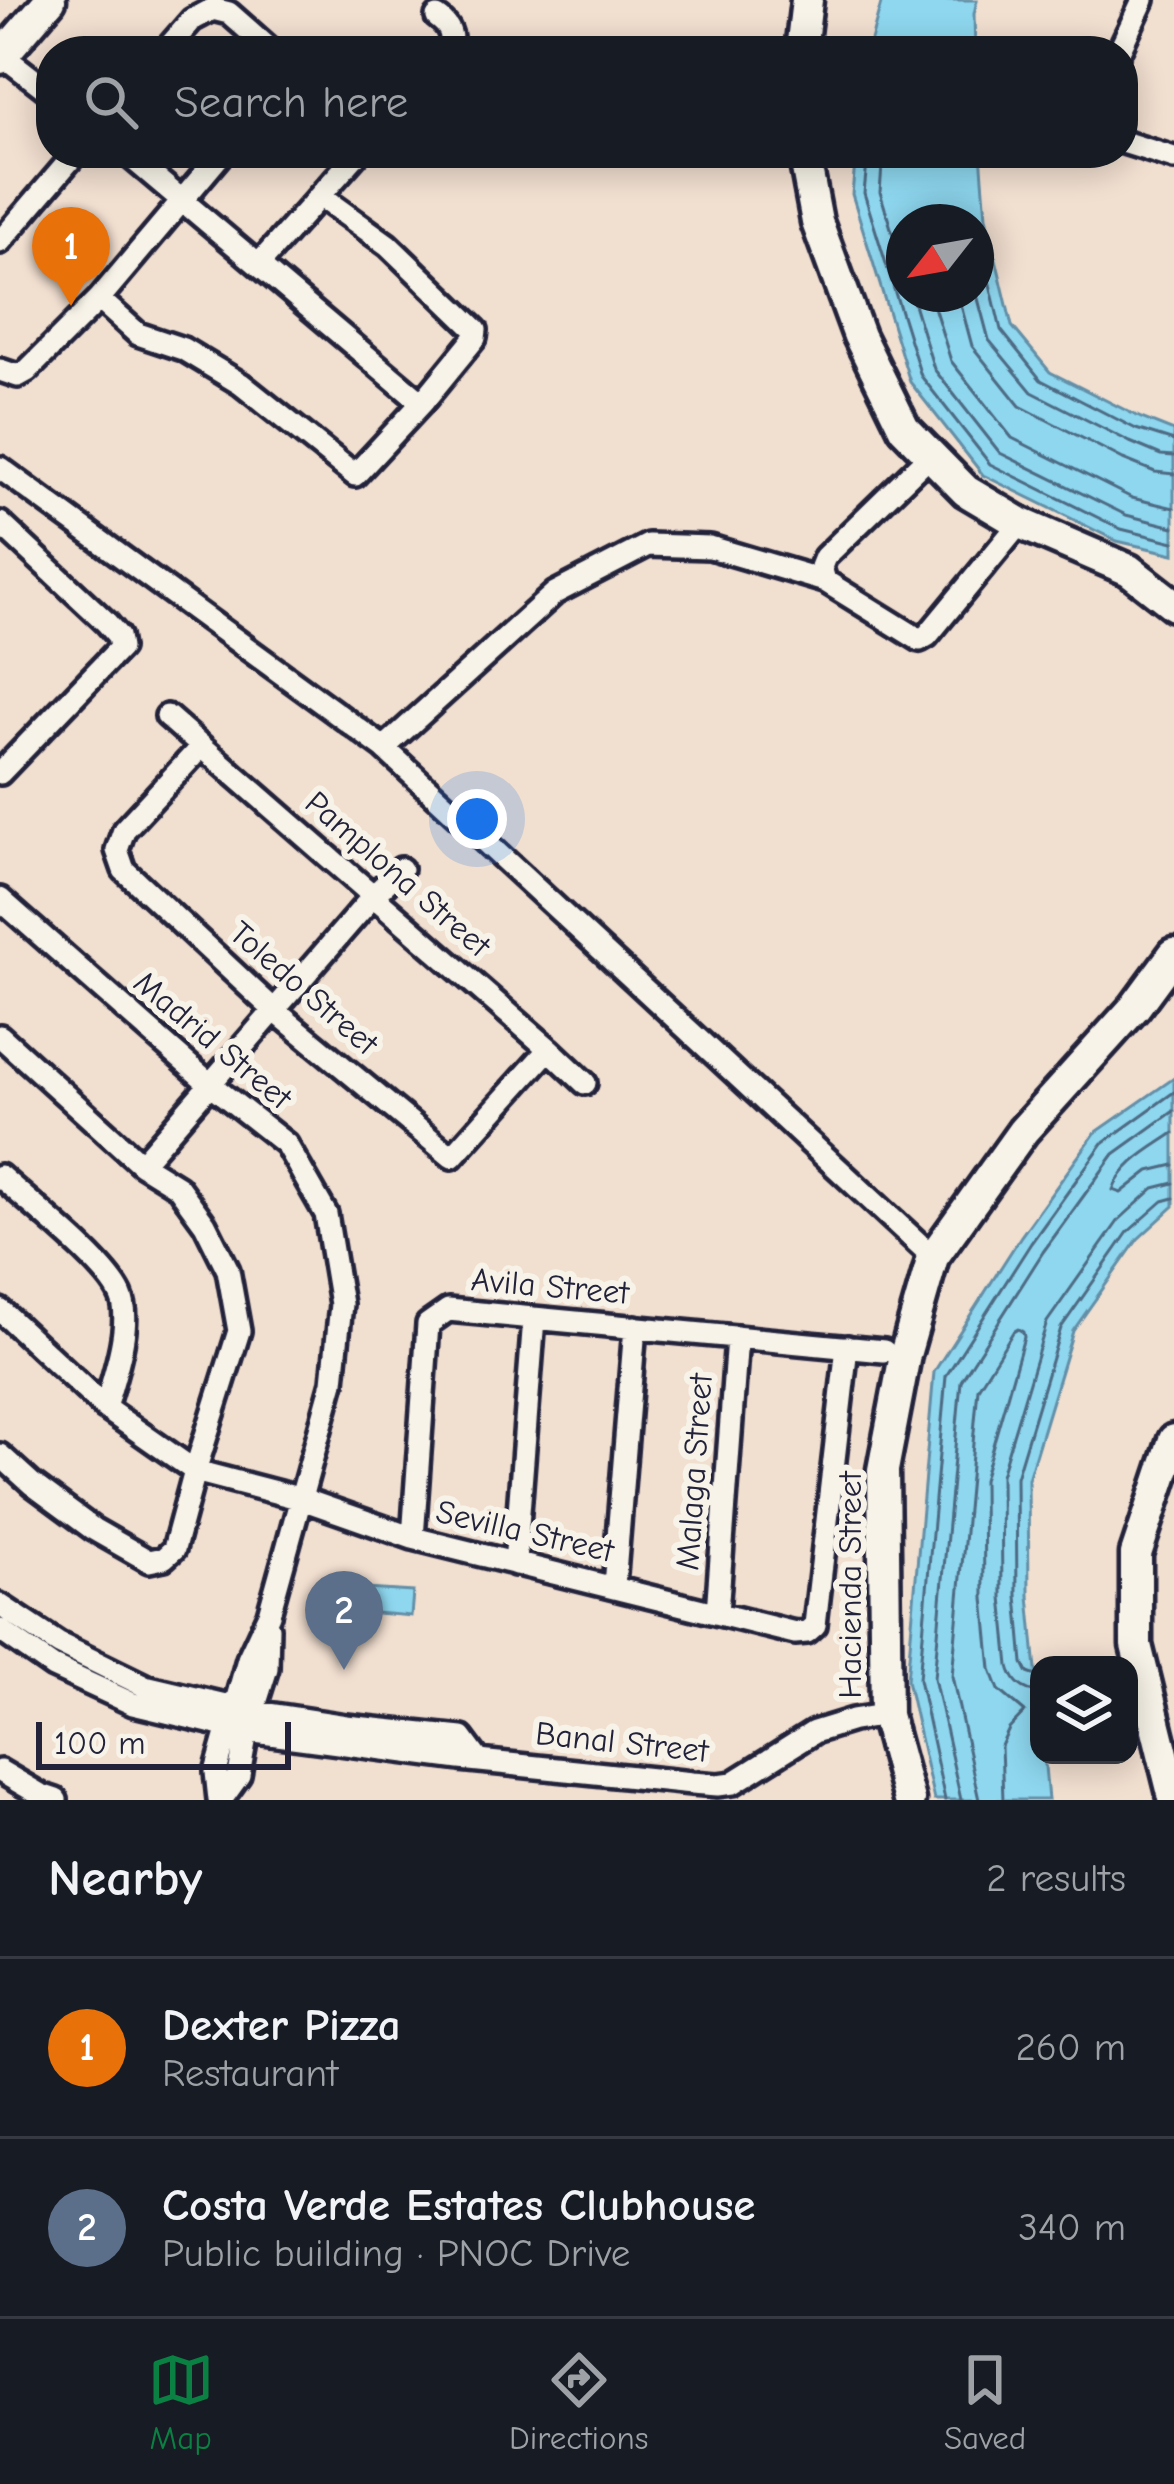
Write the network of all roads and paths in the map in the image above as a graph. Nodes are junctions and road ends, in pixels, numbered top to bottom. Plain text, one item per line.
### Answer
1 (50, 0) edge
2 (807, 0) edge
3 (1143, 0) edge
4 (436, 17) dead end
5 (179, 36) edge
6 (254, 36) edge
7 (452, 36) edge
8 (803, 36) edge
9 (1126, 36) edge
10 (1, 57) edge
11 (36, 82) edge
12 (1138, 147) edge
13 (1174, 158) edge
14 (63, 168) edge
15 (144, 168) edge
16 (210, 168) edge
17 (345, 168) edge
18 (807, 168) edge
19 (320, 196) junction
20 (182, 201) junction
21 (0, 242) edge
22 (259, 264) junction
23 (98, 299) junction
24 (0, 370) edge
25 (422, 403) junction
26 (930, 455) junction
27 (0, 468) edge
28 (0, 523) edge
29 (1020, 523) junction
30 (826, 581) junction
31 (1174, 605) edge
32 (167, 716) dead end
33 (201, 747) junction
34 (384, 748) junction
35 (0, 773) edge
36 (401, 869) dead end
37 (374, 896) junction
38 (0, 899) edge
39 (1174, 954) edge
40 (275, 1011) junction
41 (0, 1036) edge
42 (549, 1049) junction
43 (585, 1083) dead end
44 (211, 1085) junction
45 (141, 1164) junction
46 (0, 1176) edge
47 (933, 1257) junction
48 (0, 1310) edge
49 (534, 1318) junction
50 (635, 1328) junction
51 (737, 1336) junction
52 (847, 1347) junction
53 (884, 1351) dead end
54 (105, 1408) junction
55 (1173, 1445) edge
56 (0, 1455) edge
57 (195, 1471) junction
58 (302, 1499) junction
59 (412, 1538) junction
60 (515, 1564) junction
61 (614, 1586) junction
62 (0, 1605) edge
63 (717, 1613) junction
64 (0, 1630) edge
65 (886, 1715) junction
66 (242, 1719) junction
67 (0, 1771) edge
68 (1174, 1798) edge
69 (56, 1800) edge
70 (220, 1800) edge
71 (909, 1800) edge

1 - 10 street
2 - 8 street
3 - 9 street
4 - 7 street
5 - 6 street
10 - 11 street
12 - 13 street
14 - 21 street
15 - 20 street
16 - 20 street
17 - 19 street
18 - 26 street
19 - 22 street
19 - 25 street
20 - 22 street
20 - 23 street
22 - 25 street
23 - 24 street
23 - 25 street
26 - 29 street
26 - 30 street
27 - 34 street
28 - 35 street
29 - 30 street
29 - 31 street
30 - 34 street
32 - 33 street, Pamplona Street
33 - 37 street, Pamplona Street
33 - 40 street, Toledo Street
34 - 47 street
36 - 37 street
37 - 40 street
37 - 42 street, Pamplona Street
38 - 44 street, Madrid Street
39 - 47 street, Hacienda Street
40 - 42 street, Toledo Street
40 - 44 street
41 - 45 street
42 - 43 street, Pamplona Street
44 - 45 street
44 - 58 street, Madrid Street
45 - 57 street
46 - 54 street
47 - 65 street, Hacienda Street
48 - 54 street, Sevilla Street
49 - 50 street, Avila Street
49 - 59 street, Avila Street
49 - 60 street
50 - 51 street, Avila Street
50 - 61 street
51 - 52 street, Avila Street
51 - 63 street, Malaga Street
52 - 53 street, Avila Street
52 - 63 street, Sevilla Street
54 - 57 street, Sevilla Street
55 - 68 street
56 - 57 street
57 - 58 street, Sevilla Street
58 - 59 street, Sevilla Street
58 - 66 street, Madrid Street
59 - 60 street, Sevilla Street
60 - 61 street, Sevilla Street
61 - 63 street, Sevilla Street
62 - 66 street
64 - 66 street
65 - 66 street, Banal Street
65 - 71 street, Hacienda Street
66 - 70 street, Madrid Street
67 - 69 street

